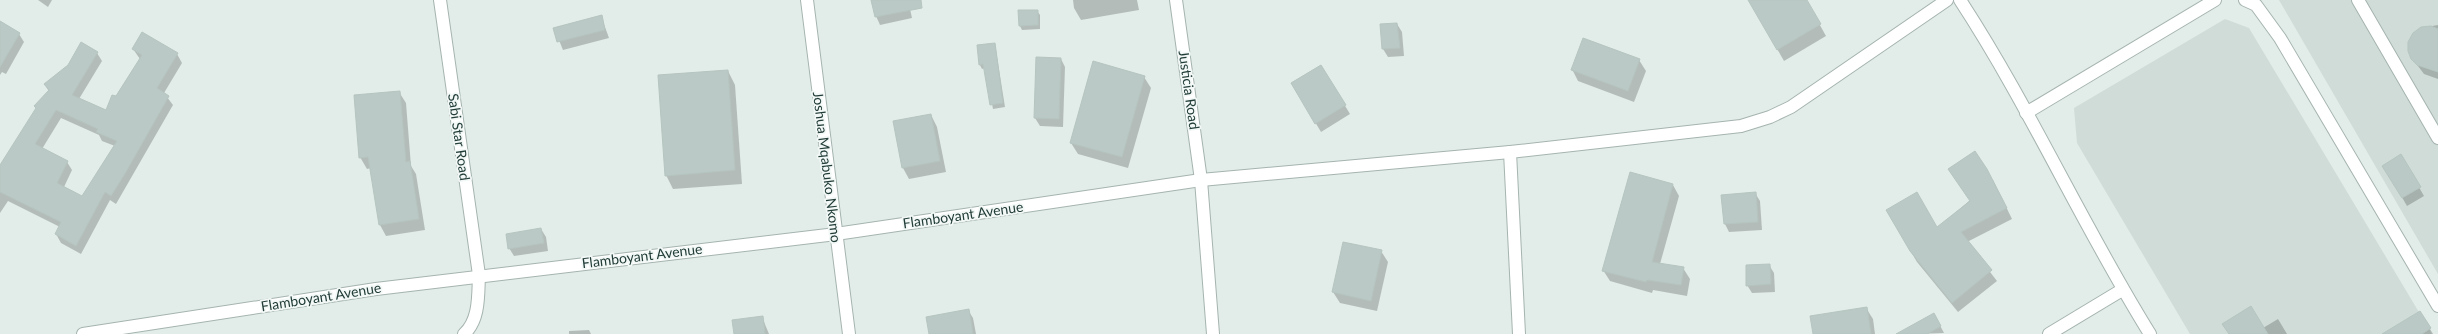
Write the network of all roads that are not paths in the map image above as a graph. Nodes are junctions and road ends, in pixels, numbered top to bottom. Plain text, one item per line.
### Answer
1 (440, 0) edge
2 (807, 0) edge
3 (1176, 0) edge
4 (1947, 0) edge
5 (1960, 0) edge
6 (2216, 0) edge
7 (2245, 0) edge
8 (2358, 0) edge
9 (2026, 113) junction
10 (2438, 138) edge
11 (1510, 152) junction
12 (1201, 180) junction
13 (836, 234) junction
14 (479, 275) junction
15 (2122, 290) junction
16 (2438, 306) edge
17 (83, 334) edge
18 (464, 334) edge
19 (849, 334) edge
20 (1213, 334) edge
21 (1519, 334) edge
22 (2049, 334) edge
23 (2150, 334) edge

1 - 14 street, Sabi Star Road
2 - 13 street, Joshua Mqabuko Nkomo
3 - 12 street, Justicia Road
4 - 11 street, Flamboyant Avenue
5 - 9 street
6 - 9 street
7 - 16 street
8 - 10 street
9 - 15 street
11 - 12 street, Flamboyant Avenue
11 - 21 street
12 - 13 street, Flamboyant Avenue
12 - 20 street, Justicia Road
13 - 14 street, Flamboyant Avenue
13 - 19 street, Joshua Mqabuko Nkomo
14 - 17 street, Flamboyant Avenue
14 - 18 street, Sabi Star Road
15 - 22 street
15 - 23 street

